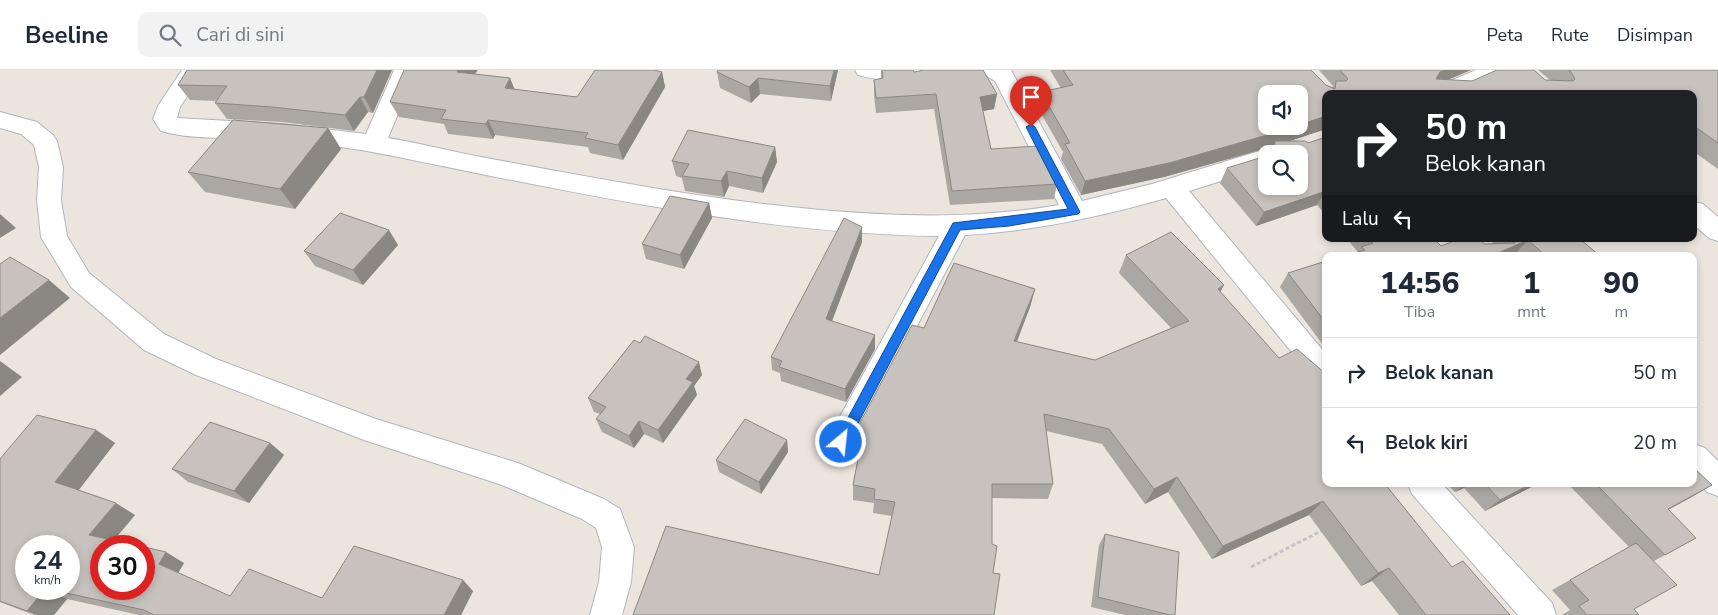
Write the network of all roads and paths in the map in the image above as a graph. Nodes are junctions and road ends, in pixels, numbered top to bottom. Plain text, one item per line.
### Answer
1 (193, 70) edge
2 (405, 70) edge
3 (866, 70) edge
4 (967, 70) edge
5 (993, 70) edge
6 (1497, 70) edge
7 (1449, 90) edge
8 (0, 120) edge
9 (374, 144) junction
10 (1258, 160) edge
11 (1173, 189) junction
12 (1075, 212) junction
13 (1697, 214) edge
14 (957, 226) junction
15 (1718, 231) edge
16 (1322, 369) edge
17 (841, 442) dead end
18 (1697, 459) edge
19 (1718, 482) edge
20 (1426, 487) edge
21 (1328, 527) edge
22 (1252, 567) dead end
23 (606, 615) edge
24 (1540, 615) edge

1 - 9 street
2 - 9 street
3 - 4 street
5 - 12 street
6 - 7 street
8 - 23 street
9 - 14 street
10 - 11 street
11 - 12 street
11 - 16 street
12 - 14 street
13 - 15 street
14 - 17 street
18 - 19 street
20 - 24 street
21 - 22 path

